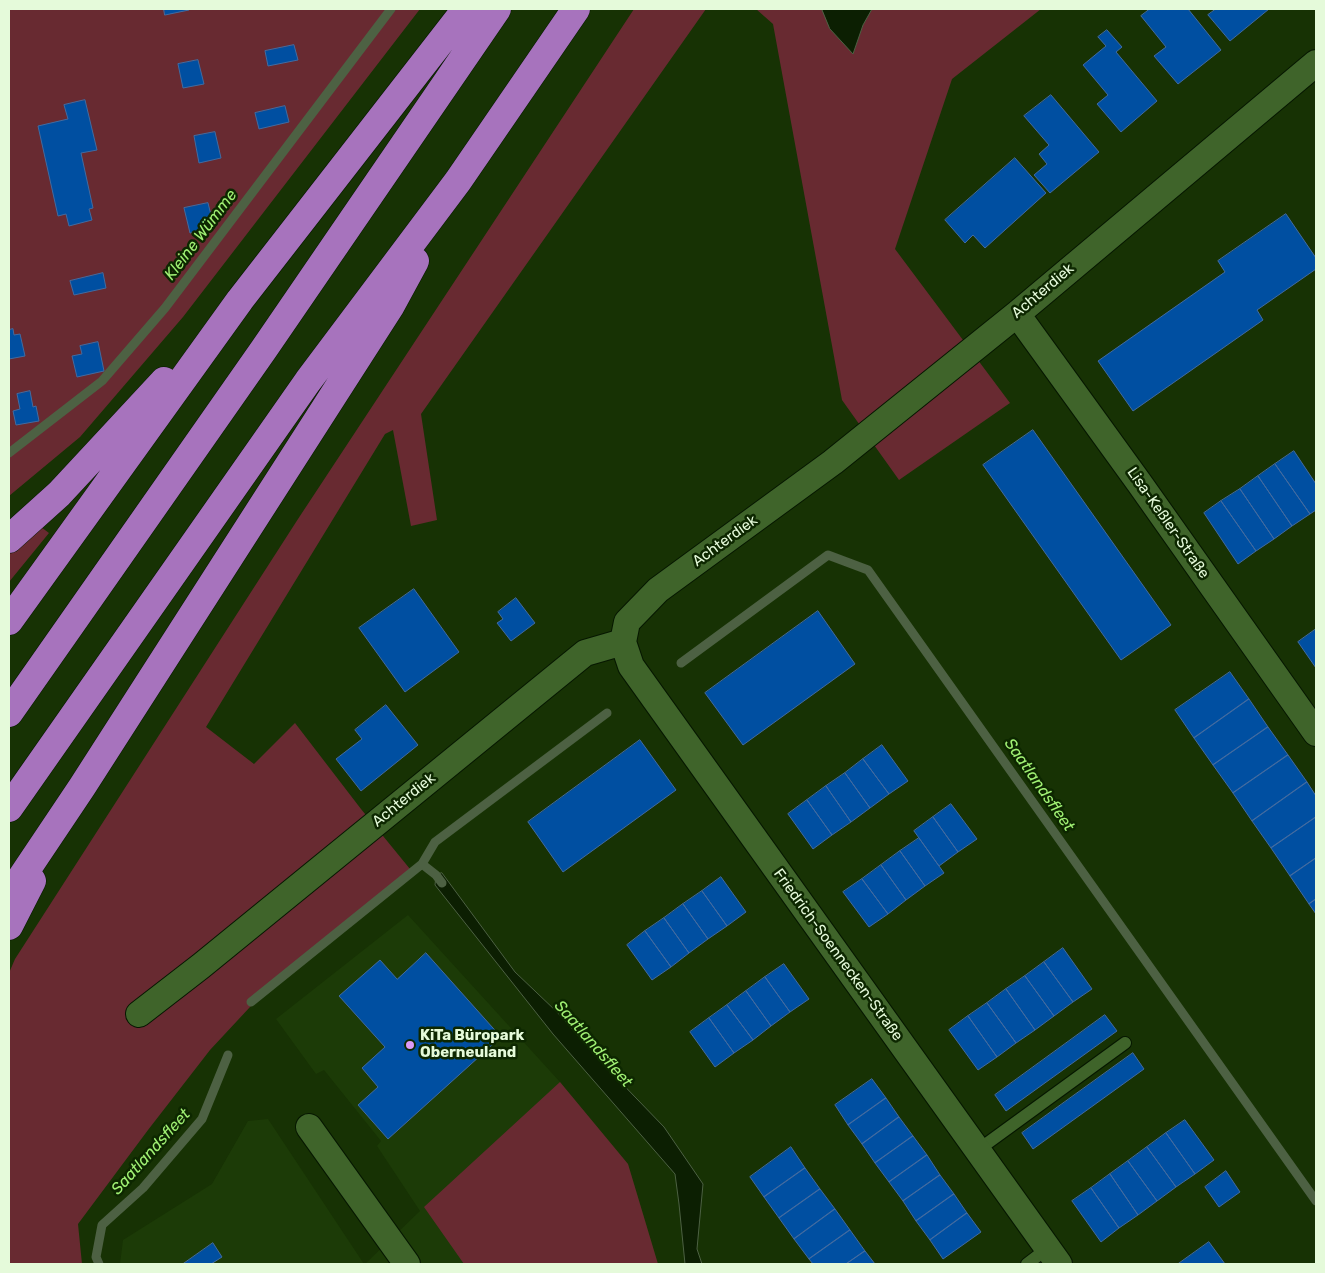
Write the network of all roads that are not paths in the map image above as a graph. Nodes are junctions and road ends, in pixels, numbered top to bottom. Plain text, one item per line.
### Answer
1 (466, 9) edge
2 (497, 9) edge
3 (576, 9) edge
4 (1316, 63) edge
5 (458, 181) junction
6 (240, 300) junction
7 (1017, 314) junction
8 (9, 540) edge
9 (9, 621) edge
10 (623, 642) junction
11 (9, 713) edge
12 (1316, 733) edge
13 (82, 788) junction
14 (9, 808) edge
15 (9, 896) edge
16 (9, 926) edge
17 (139, 1014) dead end
18 (1125, 1043) dead end
19 (309, 1127) dead end
20 (978, 1150) junction
21 (1054, 1256) edge
22 (407, 1264) edge
23 (1027, 1264) edge

1 - 6 highway
2 - 11 highway
3 - 5 highway
4 - 7 street, Achterdiek
5 - 13 highway
5 - 14 highway
6 - 8 highway
6 - 9 highway
7 - 10 street, Achterdiek
7 - 12 street, Lisa-Keßler-Straße
10 - 17 street, Achterdiek
10 - 20 street, Friedrich-Soennecken-Straße
13 - 15 highway
13 - 16 highway
18 - 20 lane
19 - 22 street
20 - 21 street, Friedrich-Soennecken-Straße
21 - 23 lane

